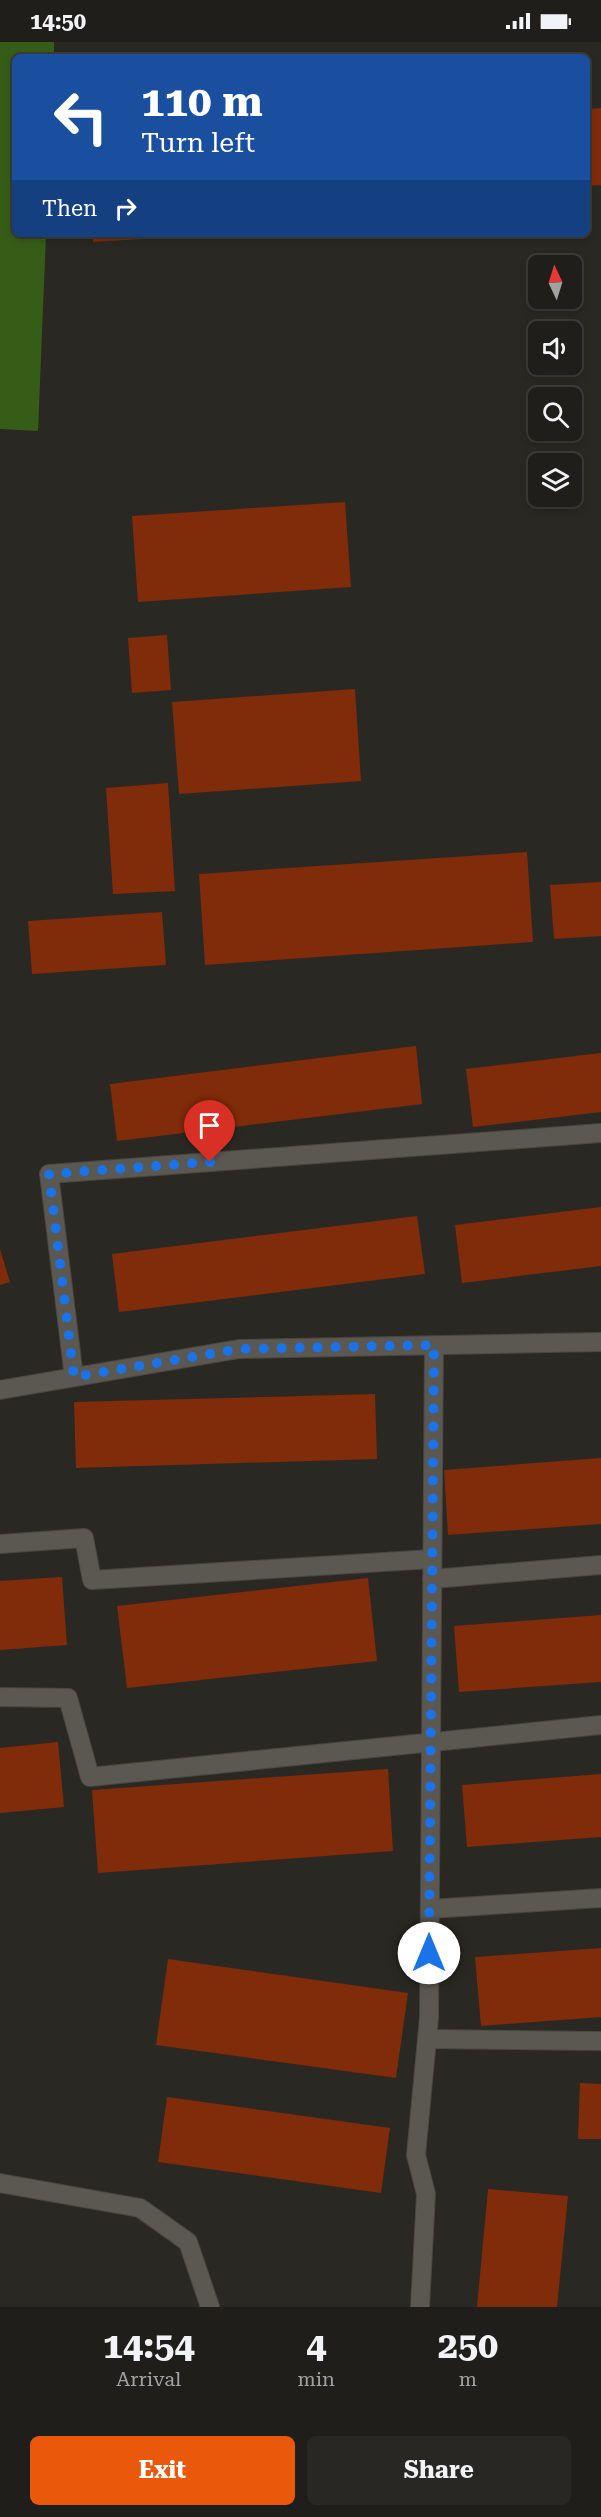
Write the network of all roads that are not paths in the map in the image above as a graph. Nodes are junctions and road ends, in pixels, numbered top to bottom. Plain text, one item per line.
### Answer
1 (601, 1132) edge
2 (601, 1342) edge
3 (434, 1345) junction
4 (74, 1377) junction
5 (0, 1390) edge
6 (0, 1544) edge
7 (432, 1559) junction
8 (601, 1565) edge
9 (432, 1579) junction
10 (0, 1697) edge
11 (601, 1725) edge
12 (431, 1742) junction
13 (601, 1898) edge
14 (430, 1909) junction
15 (427, 2039) junction
16 (601, 2041) edge
17 (0, 2182) edge
18 (210, 2307) edge
19 (420, 2307) edge

1 - 4 street
2 - 3 street
3 - 4 street
3 - 7 street
4 - 5 street
6 - 7 street
7 - 9 street
8 - 9 street
9 - 12 street
10 - 12 street
11 - 12 street
12 - 14 street
13 - 14 street
14 - 15 street
15 - 16 street
15 - 19 street
17 - 18 street

